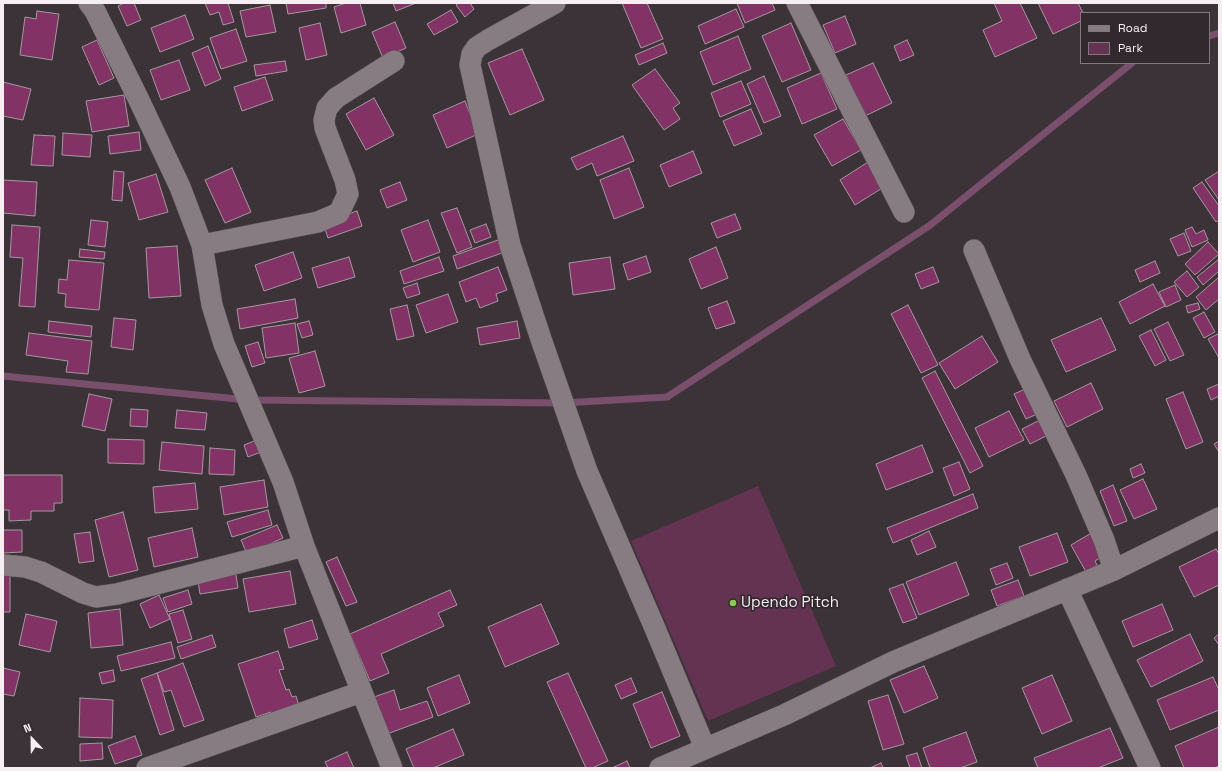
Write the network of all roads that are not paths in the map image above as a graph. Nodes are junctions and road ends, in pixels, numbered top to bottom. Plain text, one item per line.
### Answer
1 (89, 3) edge
2 (555, 3) edge
3 (797, 3) edge
4 (394, 61) dead end
5 (904, 212) dead end
6 (202, 245) junction
7 (974, 250) dead end
8 (1219, 518) edge
9 (304, 546) junction
10 (3, 565) edge
11 (1114, 570) junction
12 (1067, 589) junction
13 (361, 692) junction
14 (705, 748) junction
15 (147, 768) edge
16 (392, 768) edge
17 (660, 768) edge
18 (1150, 768) edge

1 - 6 street
2 - 14 street
3 - 5 street
4 - 6 street
6 - 9 street
7 - 11 street
8 - 11 street
9 - 10 street
9 - 13 street
11 - 12 street
12 - 14 street
12 - 18 street
13 - 15 street
13 - 16 street
14 - 17 street

